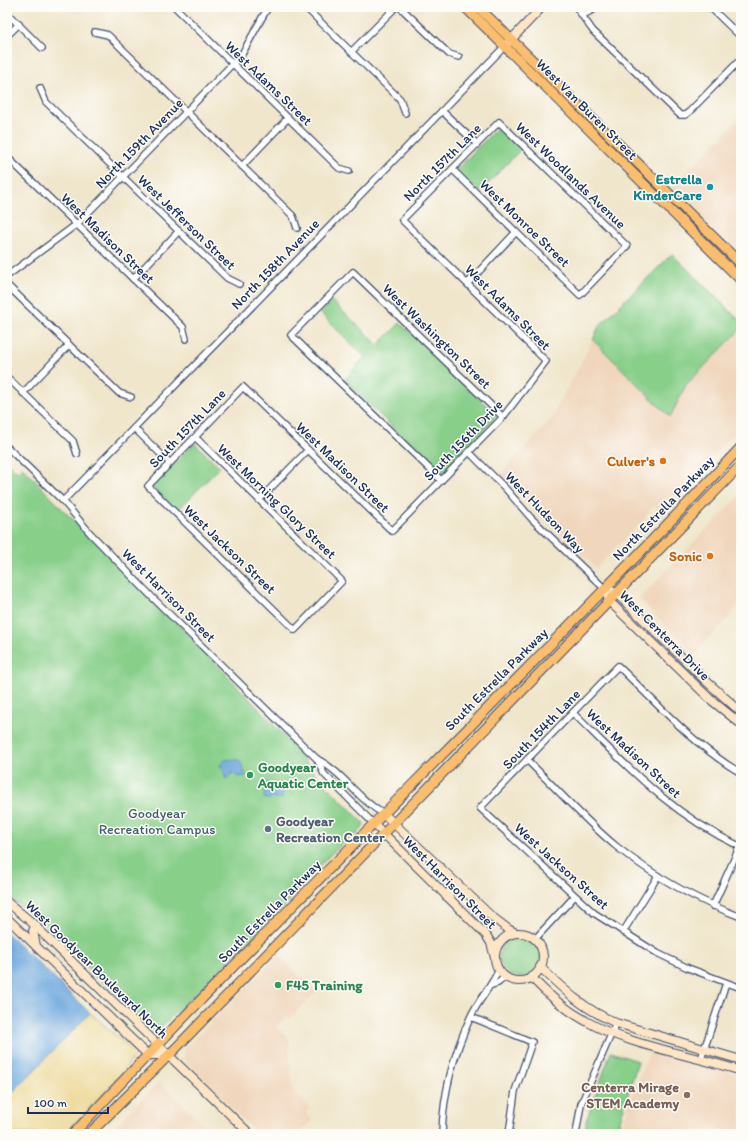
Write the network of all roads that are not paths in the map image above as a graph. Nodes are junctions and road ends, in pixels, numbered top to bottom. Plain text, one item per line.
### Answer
1 (175, 7) edge
2 (268, 7) edge
3 (305, 7) edge
4 (396, 7) edge
5 (400, 7) edge
6 (465, 7) edge
7 (478, 7) edge
8 (542, 7) edge
9 (576, 7) edge
10 (599, 7) edge
11 (710, 7) edge
12 (7, 13) edge
13 (583, 15) junction
14 (18, 24) junction
15 (95, 32) dead end
16 (7, 36) edge
17 (741, 37) edge
18 (508, 42) junction
19 (42, 48) dead end
20 (351, 52) junction
21 (459, 57) dead end
22 (741, 59) edge
23 (233, 64) junction
24 (40, 88) dead end
25 (442, 110) junction
26 (186, 112) junction
27 (405, 113) dead end
28 (288, 118) junction
29 (499, 122) joint
30 (477, 144) junction
31 (7, 157) edge
32 (242, 166) junction
33 (452, 169) junction
34 (349, 171) dead end
35 (122, 176) junction
36 (402, 220) joint
37 (76, 224) junction
38 (297, 228) dead end
39 (179, 231) junction
40 (516, 232) junction
41 (722, 245) junction
42 (714, 254) junction
43 (741, 264) edge
44 (7, 276) edge
45 (133, 279) junction
46 (741, 280) edge
47 (468, 283) junction
48 (239, 284) dead end
49 (7, 285) edge
50 (580, 295) joint
51 (186, 339) dead end
52 (69, 345) junction
53 (546, 361) joint
54 (7, 377) edge
55 (243, 387) joint
56 (23, 393) junction
57 (131, 397) dead end
58 (503, 417) junction
59 (134, 428) junction
60 (195, 437) junction
61 (7, 447) edge
62 (741, 447) edge
63 (308, 450) junction
64 (469, 452) junction
65 (77, 454) dead end
66 (170, 463) junction
67 (741, 465) edge
68 (717, 472) junction
69 (441, 480) junction
70 (726, 481) junction
71 (148, 486) joint
72 (259, 500) junction
73 (63, 501) junction
74 (392, 531) joint
75 (342, 581) joint
76 (605, 589) junction
77 (616, 593) junction
78 (609, 601) junction
79 (741, 712) edge
80 (573, 713) junction
81 (740, 722) edge
82 (317, 759) junction
83 (527, 760) junction
84 (741, 773) edge
85 (480, 808) joint
86 (384, 814) junction
87 (394, 823) junction
88 (374, 824) junction
89 (384, 834) junction
90 (740, 847) edge
91 (658, 876) junction
92 (457, 884) junction
93 (446, 896) junction
94 (574, 897) junction
95 (7, 902) edge
96 (713, 906) junction
97 (289, 909) junction
98 (741, 917) edge
99 (7, 918) edge
100 (36, 926) junction
101 (623, 932) junction
102 (516, 933) junction
103 (535, 939) junction
104 (36, 946) junction
105 (273, 947) junction
106 (495, 958) junction
107 (540, 967) junction
108 (499, 969) junction
109 (506, 976) junction
110 (531, 977) junction
111 (726, 983) junction
112 (492, 985) junction
113 (741, 988) edge
114 (471, 1017) junction
115 (616, 1023) junction
116 (611, 1033) junction
117 (158, 1045) junction
118 (703, 1049) junction
119 (148, 1055) junction
120 (168, 1055) junction
121 (700, 1058) junction
122 (741, 1060) edge
123 (741, 1071) edge
124 (114, 1091) junction
125 (91, 1132) edge
126 (73, 1134) edge
127 (84, 1134) edge
128 (250, 1134) edge
129 (442, 1134) edge
130 (509, 1134) edge
131 (576, 1134) edge

1 - 23 street, West Adams Street
2 - 23 street, North 159th Avenue
3 - 20 street
4 - 20 street
5 - 21 street
6 - 18 main road, West Van Buren Street
7 - 18 main road, West Van Buren Street
8 - 18 street, North 158th Avenue
9 - 13 street
10 - 13 street
11 - 17 street
12 - 14 street
13 - 22 street
14 - 16 street
14 - 19 street
15 - 26 street
18 - 25 street, North 158th Avenue
18 - 41 main road, West Van Buren Street
18 - 42 main road, West Van Buren Street
20 - 27 street
23 - 26 street, North 159th Avenue
23 - 28 street, West Adams Street
24 - 35 street, West Jefferson Street
25 - 30 street
25 - 59 street, North 158th Avenue
26 - 32 street
26 - 35 street, North 159th Avenue
28 - 32 street
28 - 34 street, West Adams Street
29 - 30 street, North 157th Lane
29 - 50 street, West Woodlands Avenue
30 - 33 street, North 157th Lane
31 - 37 street, West Madison Street
32 - 38 street
33 - 36 street, North 157th Lane
33 - 40 street, West Monroe Street
35 - 37 street, North 159th Avenue
35 - 39 street, West Jefferson Street
36 - 47 street, West Adams Street
37 - 44 street, North 159th Avenue
37 - 45 street, West Madison Street
39 - 45 street
39 - 48 street, West Jefferson Street
40 - 47 street
40 - 50 street, West Monroe Street
41 - 42 main road
41 - 43 main road, West Van Buren Street
42 - 46 main road, West Van Buren Street
45 - 51 street, West Madison Street
47 - 53 street, West Adams Street
49 - 52 street
52 - 56 street
52 - 57 street
53 - 58 street, South 156th Drive
54 - 56 street
55 - 60 street, South 157th Lane
55 - 63 street, West Madison Street
56 - 65 street
58 - 64 street, South 156th Drive
58 - 69 street, West Washington Street
59 - 66 street
59 - 73 street, North 158th Avenue
60 - 66 street, South 157th Lane
60 - 72 street, West Morning Glory Street
61 - 73 street, West Harrison Street
62 - 68 main road, North Estrella Parkway
63 - 72 street
63 - 74 street, West Madison Street
64 - 69 street, South 156th Drive
64 - 76 street, West Hudson Way
66 - 71 street, South 157th Lane
67 - 70 main road, North Estrella Parkway
68 - 70 main road
68 - 76 main road, North Estrella Parkway
69 - 74 street, South 156th Drive
70 - 77 main road, North Estrella Parkway
71 - 75 street, West Jackson Street
72 - 75 street, West Morning Glory Street
73 - 82 street, West Harrison Street
76 - 77 street, West Centerra Drive
76 - 78 street, West Centerra Drive
76 - 86 main road, South Estrella Parkway
77 - 78 main road, North Estrella Parkway
77 - 79 street, West Centerra Drive
78 - 81 street, West Centerra Drive
78 - 87 main road, South Estrella Parkway
80 - 83 street, South 154th Lane
80 - 84 street, South 154th Lane
80 - 90 street, West Madison Street
82 - 86 street, West Harrison Street
82 - 88 street, West Harrison Street
83 - 85 street, South 154th Lane
83 - 91 street
85 - 94 street, West Jackson Street
86 - 87 street, West Harrison Street
86 - 88 main road, South Estrella Parkway
87 - 89 main road, South Estrella Parkway
87 - 92 street, West Harrison Street
88 - 89 street, West Harrison Street
88 - 97 main road, South Estrella Parkway
89 - 93 street, West Harrison Street
89 - 105 main road, South Estrella Parkway
90 - 96 street
91 - 96 street
91 - 101 street
92 - 93 street
92 - 102 street, West Harrison Street
93 - 106 street, West Harrison Street
94 - 101 street, West Jackson Street
94 - 103 street
95 - 100 street, West Goodyear Boulevard North
96 - 98 street
97 - 105 main road
97 - 117 main road, South Estrella Parkway
99 - 104 street, West Goodyear Boulevard North
100 - 104 street
100 - 117 street, West Goodyear Boulevard North
101 - 111 street, West Jackson Street
102 - 103 street
102 - 106 street
103 - 107 street
104 - 119 street, West Goodyear Boulevard North
105 - 120 main road, South Estrella Parkway
106 - 108 street
107 - 110 street
107 - 115 street
108 - 109 street
108 - 112 street
109 - 110 street
109 - 112 street
110 - 116 street
111 - 113 street, West Jackson Street
111 - 118 street
112 - 114 street
114 - 129 street
114 - 130 street
115 - 116 street
115 - 118 street
116 - 121 street
116 - 131 street
117 - 119 main road, South Estrella Parkway
117 - 120 street, West Goodyear Boulevard North
118 - 121 street
118 - 122 street
119 - 120 street, West Goodyear Boulevard North
119 - 124 main road, South Estrella Parkway
120 - 125 main road, South Estrella Parkway
120 - 128 street, West Goodyear Boulevard North
121 - 123 street
124 - 125 main road
124 - 126 main road, South Estrella Parkway
125 - 127 main road

